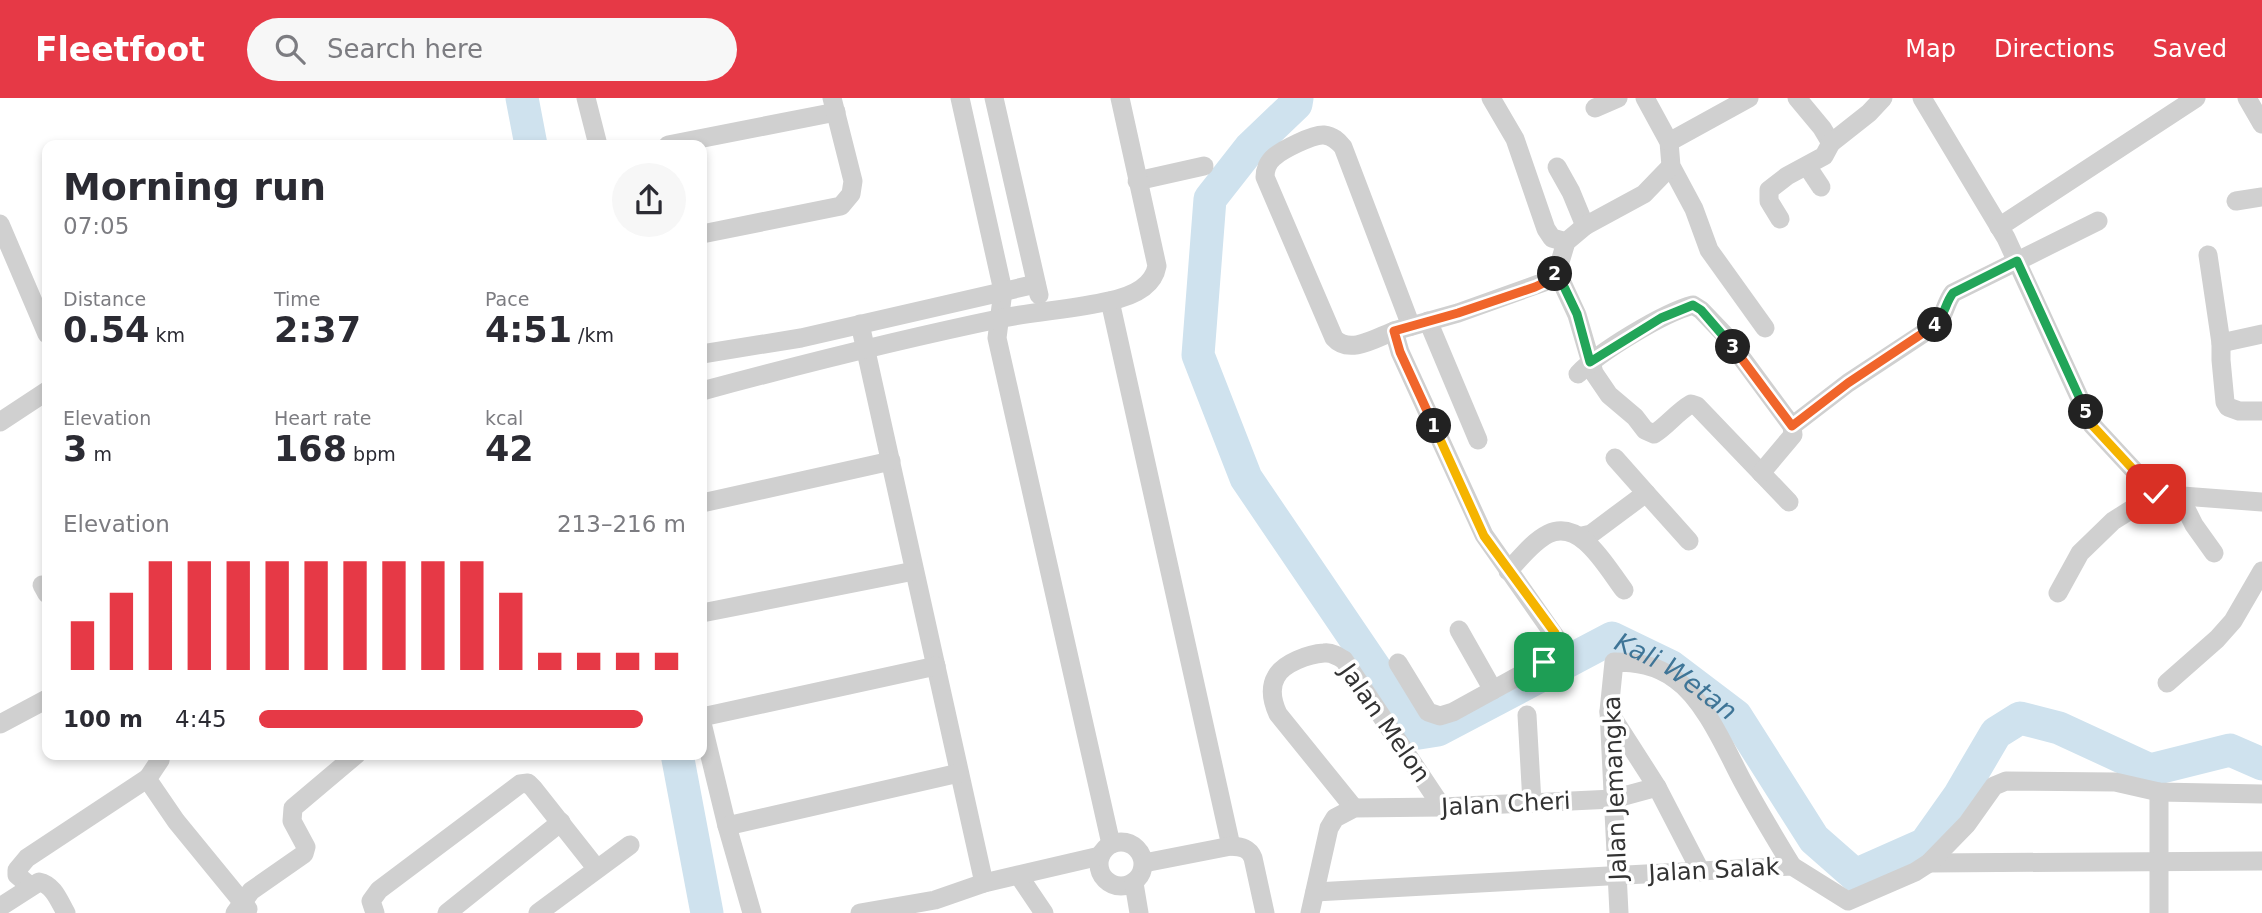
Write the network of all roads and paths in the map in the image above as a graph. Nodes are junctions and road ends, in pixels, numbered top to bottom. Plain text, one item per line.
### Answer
1 (586, 98) edge
2 (960, 98) edge
3 (994, 98) edge
4 (1120, 98) edge
5 (1490, 98) edge
6 (1618, 98) edge
7 (1645, 98) edge
8 (1749, 98) edge
9 (1797, 98) edge
10 (1883, 98) edge
11 (1922, 98) edge
12 (2196, 98) edge
13 (2247, 98) edge
14 (834, 105) edge
15 (1595, 108) dead end
16 (2262, 124) edge
17 (597, 140) edge
18 (689, 140) edge
19 (1669, 142) junction
20 (1831, 143) junction
21 (1203, 166) dead end
22 (1671, 166) junction
23 (1807, 166) junction
24 (1557, 167) dead end
25 (1137, 181) junction
26 (1821, 187) dead end
27 (2262, 197) edge
28 (2236, 201) dead end
29 (1780, 219) dead end
30 (2098, 220) dead end
31 (0, 224) edge
32 (1585, 226) junction
33 (1999, 227) junction
34 (707, 232) edge
35 (1566, 242) junction
36 (2208, 256) dead end
37 (2017, 261) junction
38 (1557, 272) junction
39 (1036, 284) junction
40 (1003, 292) junction
41 (1110, 301) junction
42 (1042, 310) junction
43 (1002, 318) junction
44 (42, 322) edge
45 (860, 324) junction
46 (1411, 326) junction
47 (1765, 328) dead end
48 (2262, 334) edge
49 (2221, 343) junction
50 (866, 349) junction
51 (707, 353) edge
52 (1584, 368) junction
53 (707, 390) edge
54 (42, 394) edge
55 (2262, 411) edge
56 (0, 422) edge
57 (1792, 426) junction
58 (1478, 440) dead end
59 (1615, 458) dead end
60 (891, 461) junction
61 (1760, 472) junction
62 (1646, 493) junction
63 (2156, 494) junction
64 (2179, 495) junction
65 (707, 502) edge
66 (1789, 502) dead end
67 (2262, 502) edge
68 (1582, 536) junction
69 (1689, 541) dead end
70 (2214, 553) dead end
71 (914, 570) junction
72 (1508, 571) junction
73 (2262, 571) edge
74 (1624, 590) dead end
75 (2057, 593) dead end
76 (707, 611) edge
77 (1460, 630) dead end
78 (1398, 663) dead end
79 (936, 666) junction
80 (2167, 683) dead end
81 (1493, 690) junction
82 (42, 702) edge
83 (1609, 711) junction
84 (1527, 715) dead end
85 (707, 716) edge
86 (0, 724) edge
87 (707, 744) edge
88 (160, 760) edge
89 (350, 760) edge
90 (959, 774) junction
91 (148, 778) junction
92 (1657, 788) junction
93 (2159, 792) junction
94 (2262, 794) edge
95 (1613, 799) junction
96 (1532, 803) junction
97 (1442, 807) junction
98 (1354, 808) junction
99 (561, 822) junction
100 (727, 826) junction
101 (630, 845) dead end
102 (1231, 846) junction
103 (1106, 850) junction
104 (2262, 861) edge
105 (2159, 862) junction
106 (1144, 863) junction
107 (1929, 863) junction
108 (1792, 866) junction
109 (597, 869) junction
110 (1701, 872) junction
111 (1019, 876) junction
112 (1617, 876) junction
113 (984, 883) junction
114 (1134, 883) junction
115 (30, 886) junction
116 (1314, 892) junction
117 (933, 906) edge
118 (0, 907) edge
119 (1848, 907) edge
120 (243, 909) edge
121 (66, 913) edge
122 (375, 913) edge
123 (447, 913) edge
124 (538, 913) edge
125 (752, 913) edge
126 (860, 913) edge
127 (1044, 913) edge
128 (1139, 913) edge
129 (1265, 913) edge
130 (1310, 913) edge
131 (1619, 913) edge
132 (2159, 913) edge

1 - 17 street
2 - 40 street
3 - 39 street
4 - 25 street
5 - 35 street
6 - 15 street
7 - 19 street
8 - 19 street
9 - 20 street
10 - 20 street
11 - 33 street
12 - 33 street
13 - 16 street
14 - 18 street
14 - 34 street
19 - 22 street
20 - 23 street
21 - 25 street
22 - 32 street
22 - 47 street
23 - 26 street
23 - 29 street
24 - 32 street
25 - 41 street
27 - 28 street
30 - 37 street
31 - 44 street
32 - 35 street
33 - 37 street
35 - 38 street
36 - 49 street
37 - 57 street
37 - 63 street
38 - 46 street
38 - 52 street
39 - 40 street
39 - 42 street
40 - 43 street
40 - 45 street
41 - 42 street
41 - 102 street
42 - 43 street
43 - 50 street
43 - 103 street
45 - 50 street
45 - 51 street
46 - 46 street
46 - 58 street
46 - 72 street
48 - 49 street
49 - 55 street
50 - 53 street
50 - 60 street
52 - 57 street
52 - 61 street
54 - 56 street
57 - 61 street
59 - 62 street
60 - 65 street
60 - 71 street
61 - 66 street
62 - 68 street
62 - 69 street
63 - 64 street
63 - 75 street
64 - 67 street
64 - 70 street
68 - 72 street
68 - 74 street
71 - 76 street
71 - 79 street
72 - 81 street
73 - 80 street
77 - 81 street
78 - 81 street
79 - 85 street
79 - 90 street
82 - 86 street
83 - 92 street
83 - 95 street, Jalan Jemangka
83 - 108 street, Jalan Jemangka
84 - 96 street
87 - 100 street
88 - 91 street
89 - 120 street
90 - 100 street
90 - 113 street
91 - 115 street
91 - 120 street
92 - 95 street, Jalan Cheri
92 - 110 street
93 - 94 street
93 - 105 street
93 - 107 street
95 - 96 street, Jalan Cheri
95 - 112 street, Jalan Jemangka
96 - 97 street, Jalan Cheri
97 - 98 street, Jalan Cheri
97 - 98 street, Jalan Melon
98 - 116 street
99 - 109 street
99 - 122 street
99 - 123 street
100 - 125 street
101 - 109 street
102 - 106 street
102 - 129 street
103 - 106 street
103 - 111 street
103 - 114 street
104 - 105 street, Jalan Salak
105 - 107 street, Jalan Salak
105 - 132 street
106 - 114 street
107 - 119 street, Jalan Salak
108 - 110 street, Jalan Salak
108 - 119 street, Jalan Salak
109 - 124 street
110 - 112 street, Jalan Salak
111 - 113 street
111 - 127 street
112 - 116 street, Jalan Salak
112 - 131 street, Jalan Jemangka
113 - 117 street
114 - 128 street
115 - 118 street
115 - 121 street
116 - 130 street
117 - 126 street

